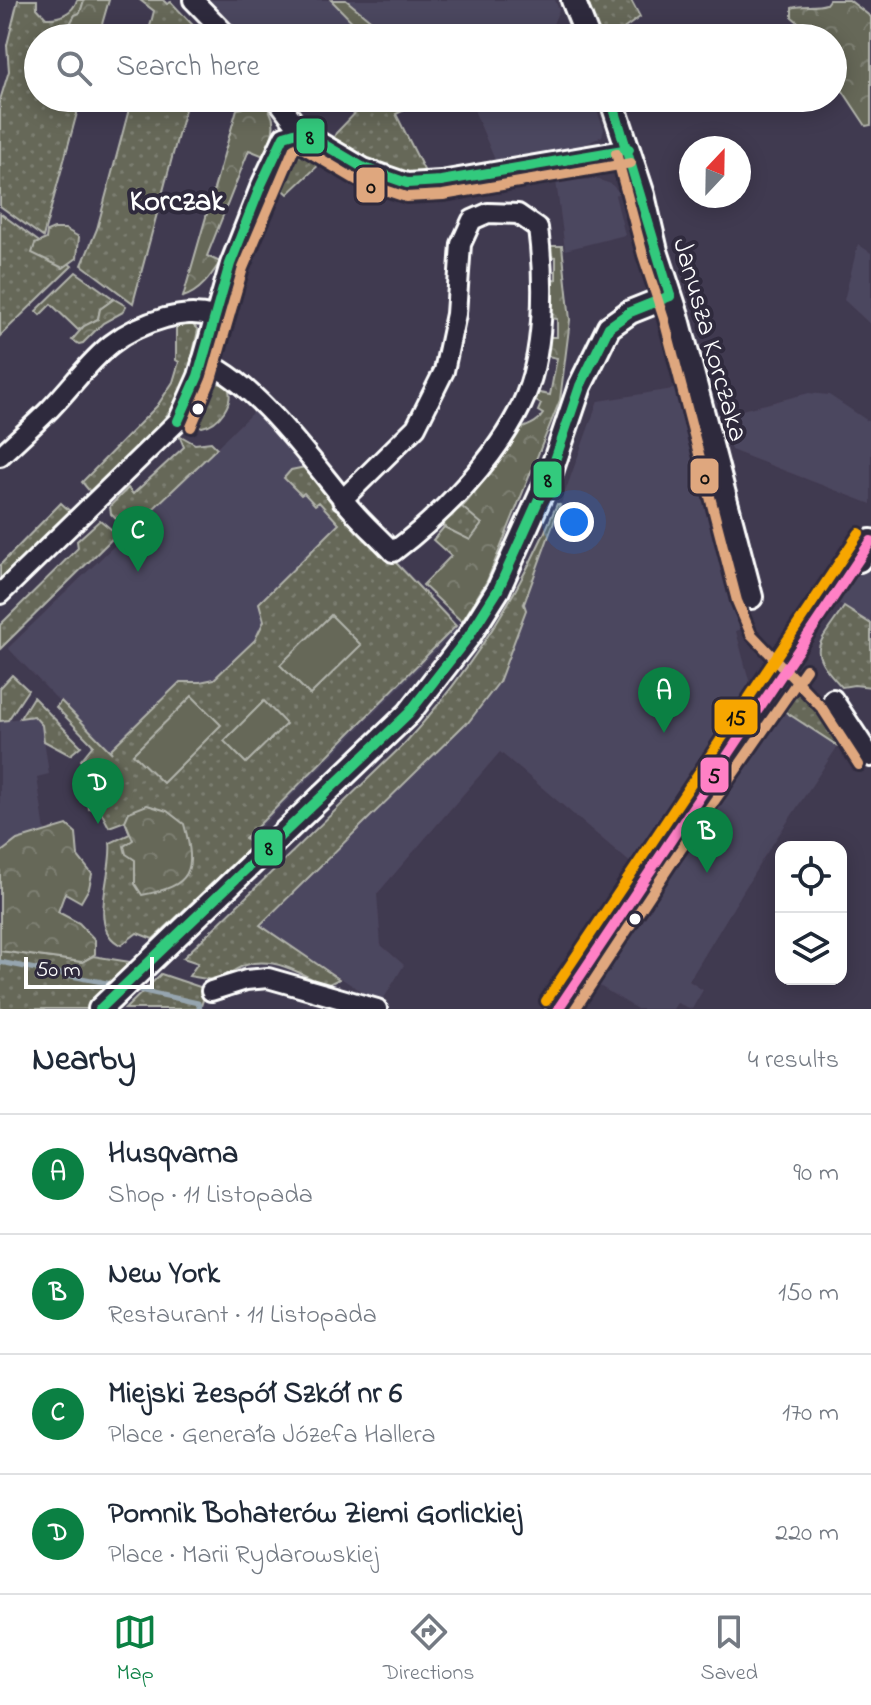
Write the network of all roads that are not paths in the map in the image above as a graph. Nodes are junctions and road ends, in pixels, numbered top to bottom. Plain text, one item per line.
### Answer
1 (193, 0) edge
2 (573, 0) edge
3 (216, 24) edge
4 (582, 24) edge
5 (287, 112) edge
6 (616, 112) edge
7 (301, 131) junction
8 (629, 149) junction
9 (670, 296) junction
10 (213, 317) junction
11 (202, 361) junction
12 (0, 456) edge
13 (342, 500) junction
14 (871, 541) edge
15 (859, 560) dead end
16 (0, 594) edge
17 (751, 597) dead end
18 (833, 699) dead end
19 (868, 749) edge
20 (660, 854) dead end
21 (211, 991) dead end
22 (101, 1008) edge
23 (377, 1009) edge
24 (558, 1009) edge

1 - 3 street
2 - 4 street
5 - 7 street
6 - 8 street, Janusza Korczaka
7 - 8 street
7 - 10 street
8 - 9 street, Janusza Korczaka
9 - 17 street, Janusza Korczaka
9 - 22 street
10 - 11 street
10 - 12 street
11 - 13 street
11 - 16 street
13 - 13 street
14 - 15 street
18 - 19 street
20 - 24 street
21 - 23 street

